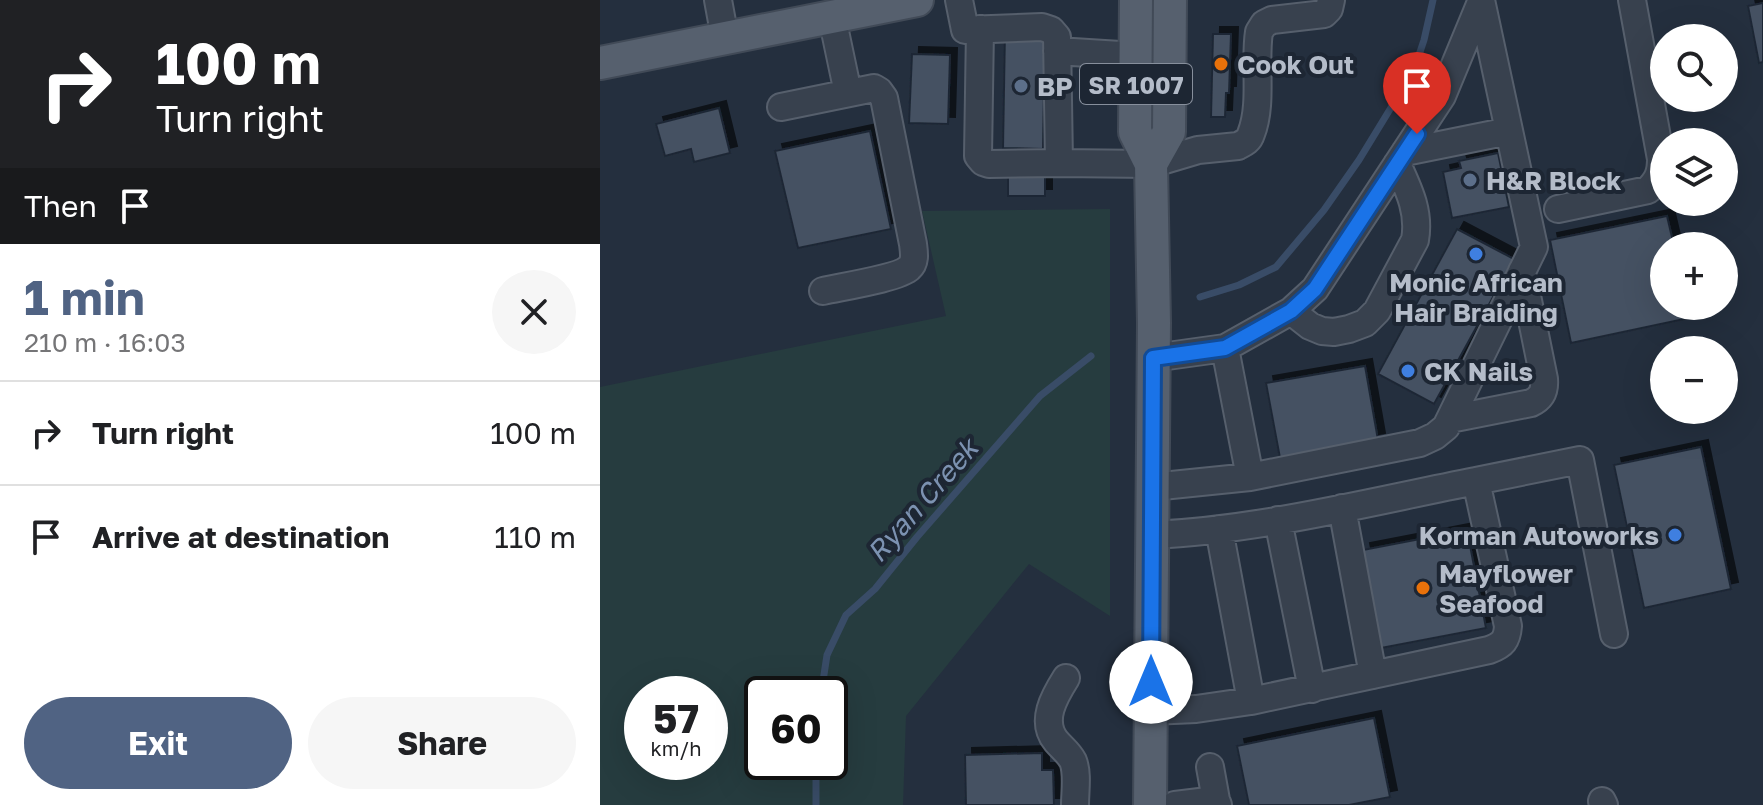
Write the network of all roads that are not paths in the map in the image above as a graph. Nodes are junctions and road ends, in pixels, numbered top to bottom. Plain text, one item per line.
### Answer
1 (718, 0) edge
2 (917, 0) edge
3 (959, 0) edge
4 (1136, 0) edge
5 (1170, 0) edge
6 (1331, 0) edge
7 (1632, 0) edge
8 (1481, 1) edge
9 (846, 10) edge
10 (980, 29) junction
11 (725, 38) junction
12 (1057, 51) junction
13 (1136, 56) junction
14 (600, 63) edge
15 (1496, 72) junction
16 (1448, 83) junction
17 (848, 93) junction
18 (781, 107) dead end
19 (1509, 131) junction
20 (1401, 158) junction
21 (1059, 163) junction
22 (1151, 164) junction
23 (1558, 209) dead end
24 (1522, 271) junction
25 (823, 291) dead end
26 (1291, 311) junction
27 (1225, 348) junction
28 (1153, 358) junction
29 (1450, 419) junction
30 (1250, 477) junction
31 (1476, 481) junction
32 (1152, 487) junction
33 (1342, 508) junction
34 (1278, 520) junction
35 (1219, 529) junction
36 (1152, 535) junction
37 (1614, 634) dead end
38 (1373, 675) junction
39 (1066, 678) dead end
40 (1312, 689) junction
41 (1251, 701) junction
42 (1151, 711) junction
43 (1210, 767) dead end
44 (1217, 802) edge
45 (1075, 805) edge
46 (1150, 805) edge
47 (1175, 805) edge

1 - 11 lane
2 - 9 main road
3 - 10 lane
4 - 13 main road, SR 1007
5 - 22 main road, SR 1007
6 - 22 lane
7 - 23 lane
8 - 15 lane
8 - 16 lane
9 - 11 main road
9 - 17 lane
10 - 12 lane
10 - 21 lane
11 - 14 main road
12 - 13 lane
12 - 21 lane
13 - 22 main road, SR 1007
15 - 16 lane
15 - 19 lane
16 - 20 lane
17 - 18 lane
17 - 25 lane
19 - 20 lane
19 - 24 lane
20 - 26 lane
20 - 26 lane
21 - 22 lane
22 - 28 main road, SR 1007
24 - 29 lane
24 - 29 lane
26 - 27 lane
27 - 28 lane
27 - 30 lane
28 - 32 main road, SR 1007
29 - 30 lane
30 - 32 lane
31 - 33 lane
31 - 37 lane
31 - 38 lane
32 - 36 main road, SR 1007
33 - 34 lane
33 - 38 lane
34 - 35 lane
34 - 40 lane
35 - 36 lane
35 - 41 lane
36 - 42 main road, SR 1007
38 - 40 lane
39 - 45 lane
40 - 41 lane
41 - 42 lane
42 - 46 main road, SR 1007
43 - 44 lane
44 - 47 lane

